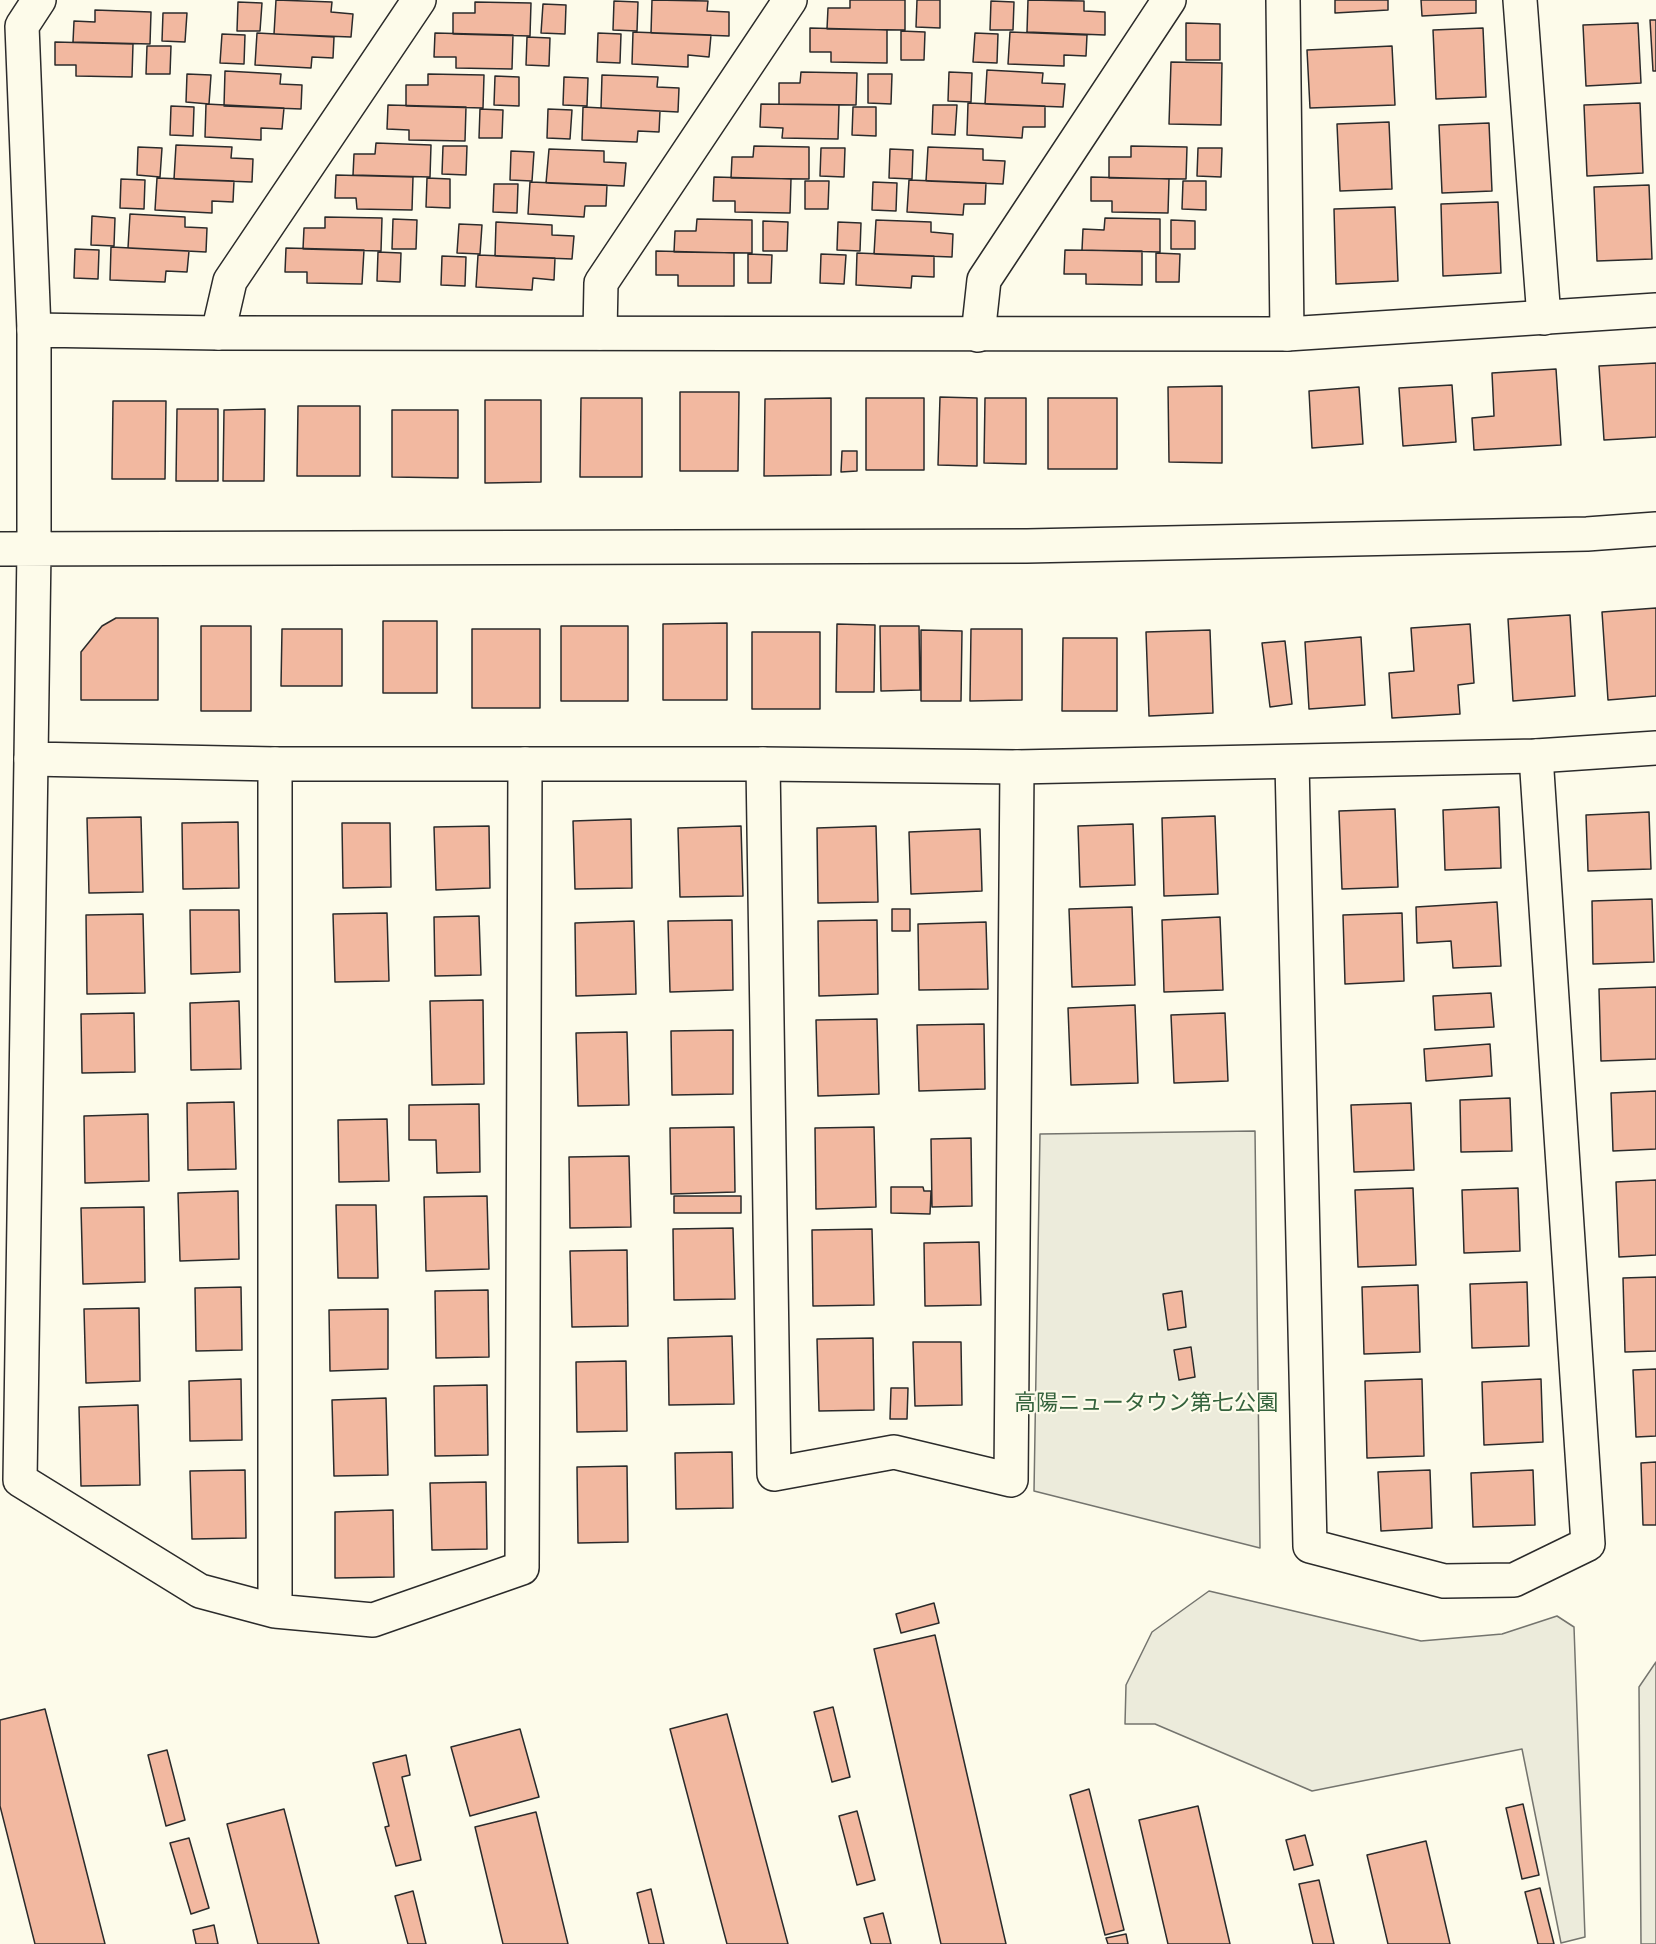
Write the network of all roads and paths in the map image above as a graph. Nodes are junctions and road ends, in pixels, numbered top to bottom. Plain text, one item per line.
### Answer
1 (39, 0) edge
2 (419, 0) edge
3 (790, 0) edge
4 (1169, 0) edge
5 (1283, 0) edge
6 (1520, 0) edge
7 (1656, 310) edge
8 (1544, 318) junction
9 (34, 330) junction
10 (218, 333) junction
11 (600, 333) junction
12 (1287, 334) junction
13 (978, 335) junction
14 (1656, 529) edge
15 (0, 549) edge
16 (34, 549) junction
17 (1656, 748) edge
18 (1536, 756) junction
19 (31, 759) junction
20 (1292, 763) junction
21 (275, 764) junction
22 (764, 764) junction
23 (525, 765) junction
24 (1017, 767) junction
25 (275, 1611) junction

1 - 9 street
2 - 10 street
3 - 11 street
4 - 13 street
5 - 12 street
6 - 8 street
7 - 8 street
8 - 12 street
9 - 10 street
9 - 16 street
10 - 11 street
11 - 13 street
12 - 13 street
14 - 16 street
15 - 16 street
16 - 19 street
17 - 18 street
18 - 20 street
18 - 20 street
19 - 21 street
19 - 25 street
20 - 24 street
21 - 23 street
21 - 25 street
22 - 23 street
22 - 24 street
22 - 24 street
23 - 25 street

